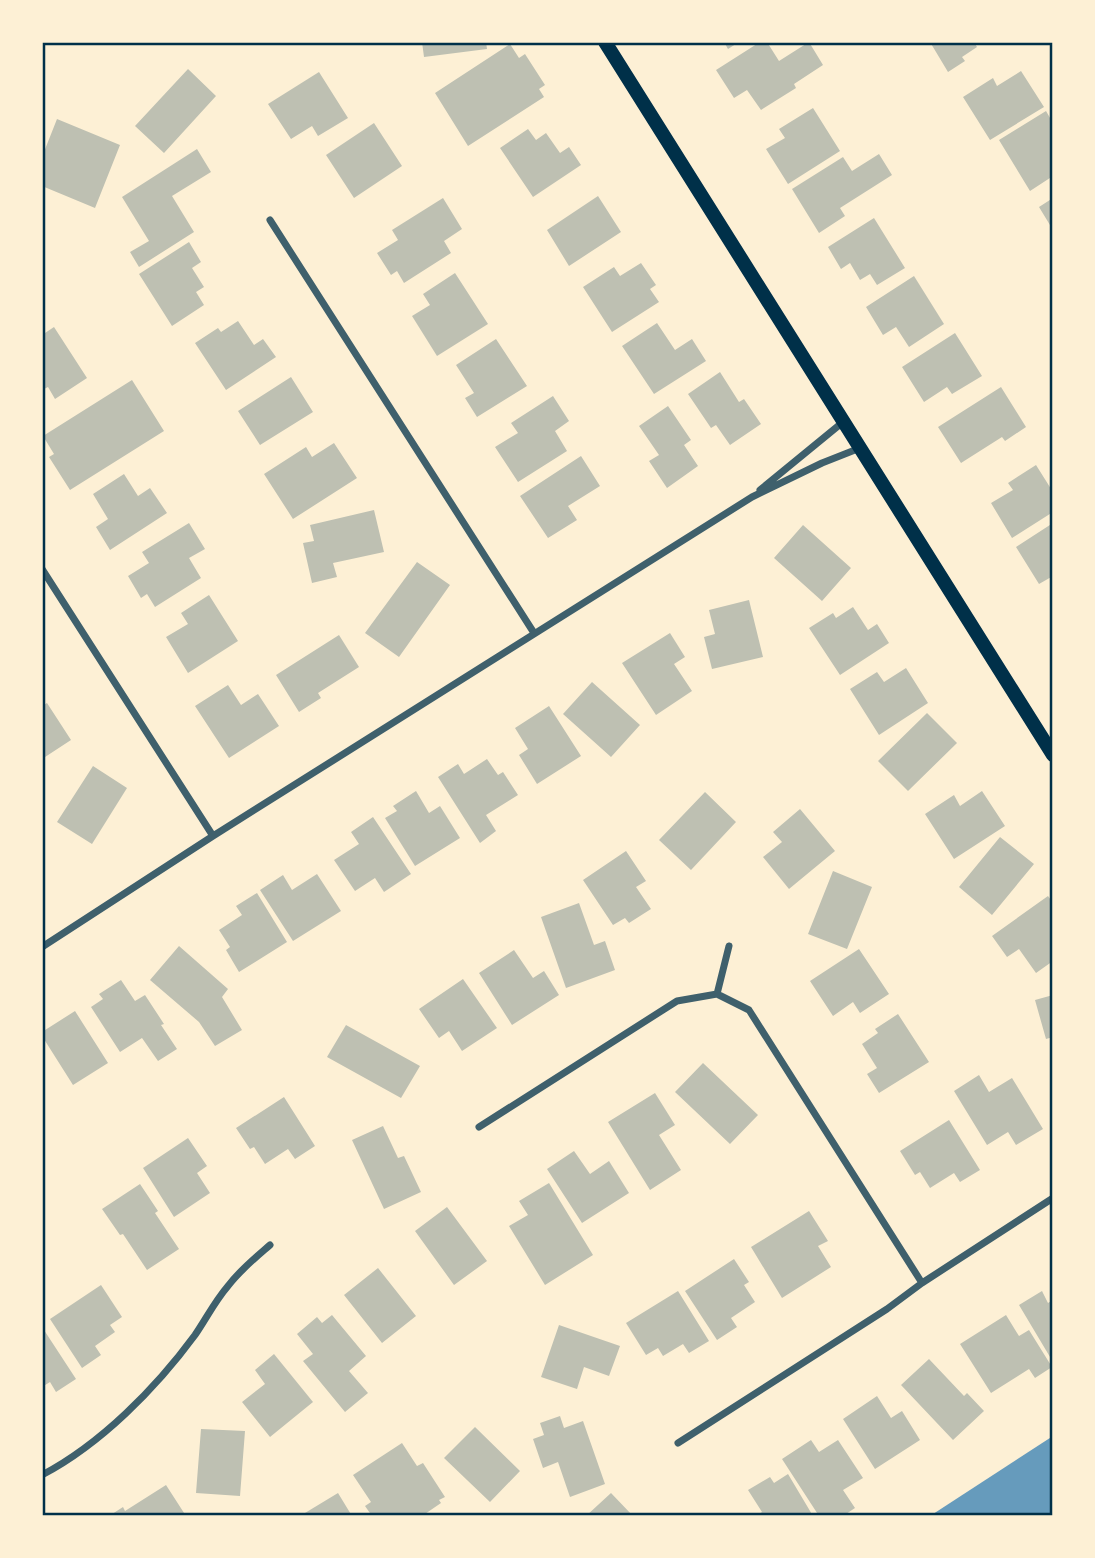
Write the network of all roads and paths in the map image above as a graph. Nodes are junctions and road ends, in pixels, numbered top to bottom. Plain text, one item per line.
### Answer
1 (606, 42) edge
2 (270, 220) dead end
3 (843, 422) junction
4 (860, 448) junction
5 (751, 497) junction
6 (42, 569) edge
7 (534, 633) junction
8 (1053, 755) edge
9 (213, 836) junction
10 (729, 946) dead end
11 (42, 947) edge
12 (718, 993) junction
13 (479, 1128) dead end
14 (1053, 1198) edge
15 (270, 1244) dead end
16 (922, 1283) junction
17 (678, 1443) dead end
18 (42, 1475) edge

1 - 3 main road
2 - 7 street
3 - 4 main road
3 - 5 street
4 - 5 street
4 - 8 main road
5 - 7 street
6 - 9 street
7 - 9 street
9 - 11 street
10 - 12 street
12 - 13 street
12 - 16 street
14 - 16 street
15 - 18 street
16 - 17 street

